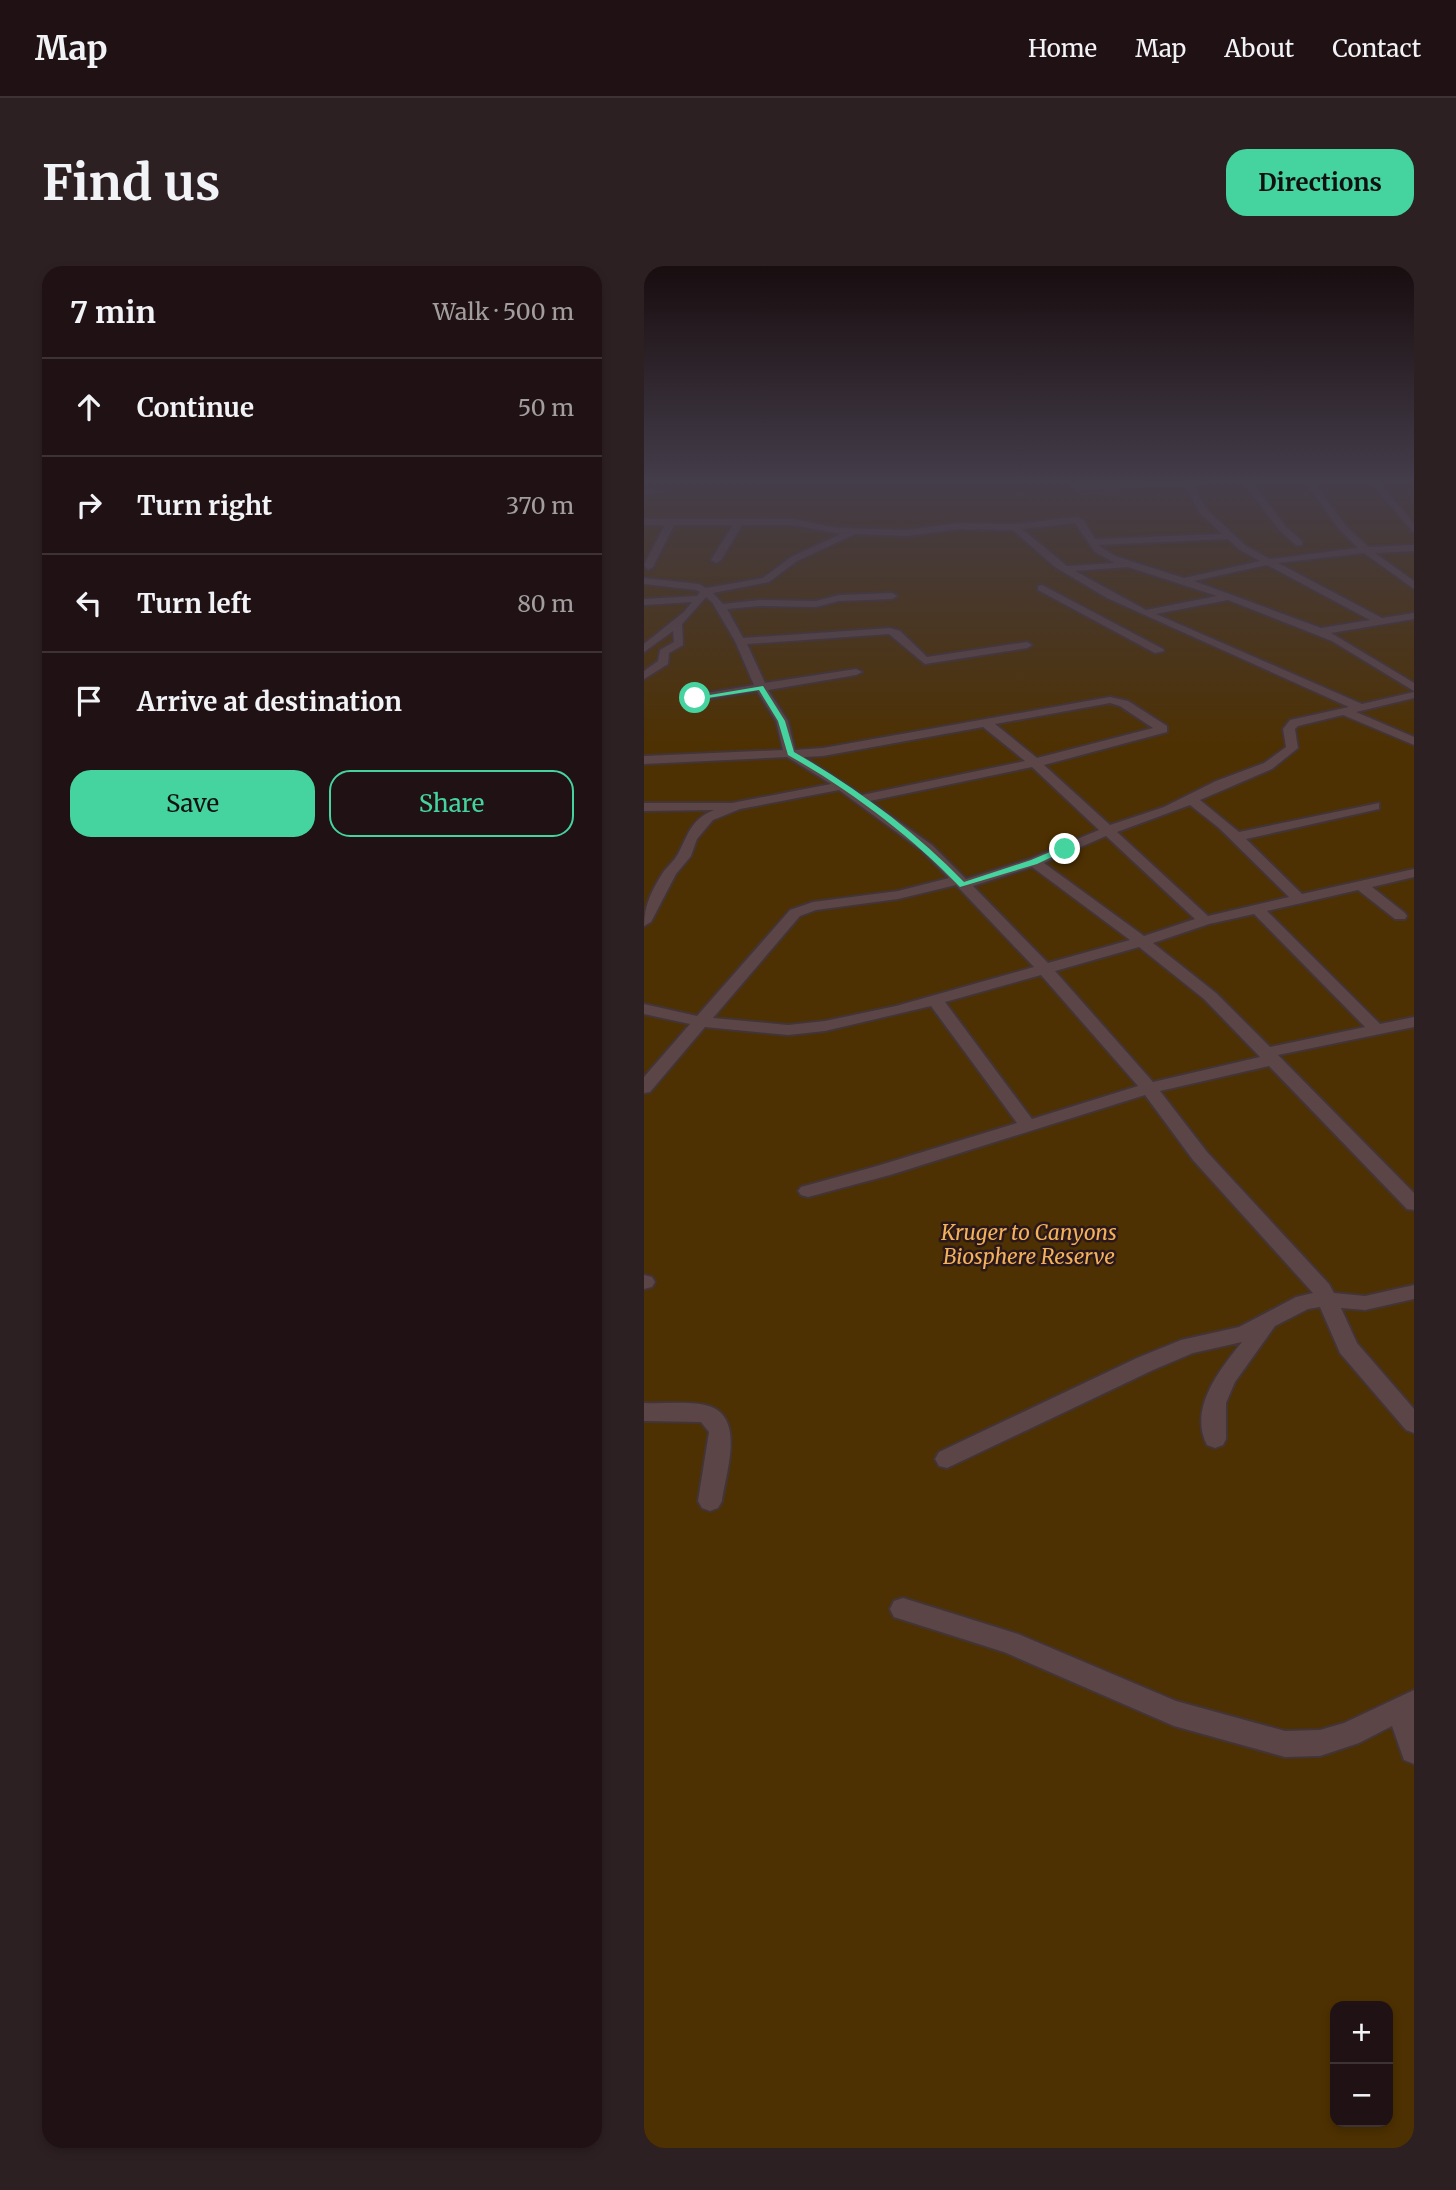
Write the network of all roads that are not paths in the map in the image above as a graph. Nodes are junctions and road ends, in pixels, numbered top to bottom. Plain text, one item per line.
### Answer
1 (780, 570) edge
2 (1069, 570) edge
3 (1140, 570) edge
4 (1230, 570) edge
5 (1282, 570) edge
6 (1392, 570) edge
7 (646, 574) edge
8 (766, 580) junction
9 (1185, 581) junction
10 (1414, 586) edge
11 (1042, 588) dead end
12 (703, 595) junction
13 (892, 596) dead end
14 (1227, 597) junction
15 (644, 602) edge
16 (754, 603) junction
17 (720, 607) junction
18 (1147, 613) junction
19 (1414, 616) edge
20 (1382, 622) junction
21 (1106, 623) junction
22 (673, 625) junction
23 (644, 630) edge
24 (1321, 631) junction
25 (740, 641) junction
26 (1027, 645) dead end
27 (644, 649) edge
28 (1159, 651) dead end
29 (856, 672) dead end
30 (644, 676) edge
31 (761, 688) junction
32 (1414, 688) edge
33 (1414, 695) edge
34 (695, 698) dead end
35 (1362, 708) junction
36 (1345, 712) junction
37 (984, 722) junction
38 (1414, 741) edge
39 (790, 754) junction
40 (644, 760) edge
41 (1034, 762) junction
42 (842, 786) junction
43 (861, 799) junction
44 (1191, 799) junction
45 (737, 806) junction
46 (1374, 806) dead end
47 (644, 807) edge
48 (1107, 831) junction
49 (1234, 836) junction
50 (1034, 862) junction
51 (1414, 873) edge
52 (960, 883) junction
53 (1362, 886) junction
54 (650, 897) edge
55 (1299, 900) junction
56 (1258, 909) junction
57 (1400, 916) dead end
58 (1205, 921) junction
59 (644, 922) edge
60 (1140, 942) junction
61 (1045, 969) junction
62 (934, 999) junction
63 (644, 1009) edge
64 (702, 1021) junction
65 (1410, 1028) edge
66 (1376, 1029) junction
67 (1268, 1056) junction
68 (644, 1088) edge
69 (1149, 1088) junction
70 (1029, 1127) junction
71 (808, 1191) dead end
72 (1414, 1204) edge
73 (1414, 1292) edge
74 (1329, 1300) junction
75 (1268, 1322) junction
76 (644, 1412) edge
77 (1414, 1424) edge
78 (1215, 1439) dead end
79 (947, 1459) dead end
80 (710, 1501) dead end
81 (903, 1609) dead end
82 (1407, 1705) edge
83 (1414, 1751) edge

1 - 8 street
2 - 18 street
3 - 9 street
4 - 9 street
5 - 20 street
6 - 10 street
7 - 12 street
8 - 12 street
8 - 16 street
9 - 14 street
11 - 21 street
12 - 15 street
12 - 17 street
12 - 22 street
13 - 16 street
14 - 18 street
14 - 24 street
16 - 17 street
17 - 25 street
18 - 21 street
18 - 35 street
19 - 20 street
20 - 24 street
21 - 28 street
22 - 23 street
22 - 27 street
22 - 30 street
24 - 32 street
25 - 26 street
25 - 31 street
29 - 31 street
31 - 34 street
31 - 39 street
33 - 35 street
35 - 36 street
36 - 38 street
36 - 44 street
37 - 39 street
37 - 41 street
37 - 41 street
39 - 40 street
39 - 42 street
41 - 43 street
41 - 48 street
42 - 43 street
42 - 45 street
43 - 52 street
44 - 48 street
44 - 49 street
45 - 47 street
45 - 54 street
46 - 49 street
48 - 50 street
48 - 58 street
49 - 55 street
50 - 52 street
50 - 60 street
51 - 53 street
52 - 61 street
52 - 64 street
53 - 55 street
53 - 57 street
54 - 59 street
55 - 56 street
56 - 58 street
56 - 66 street
58 - 60 street
60 - 61 street
60 - 67 street
61 - 62 street
61 - 69 street
62 - 64 street
62 - 70 street
63 - 64 street
64 - 68 street
65 - 66 street
66 - 67 street
67 - 69 street
67 - 72 street
69 - 70 street
69 - 74 street
70 - 71 street
73 - 74 street
74 - 75 street
74 - 77 street
75 - 78 street
75 - 79 street
76 - 80 street
81 - 82 street
82 - 83 street

